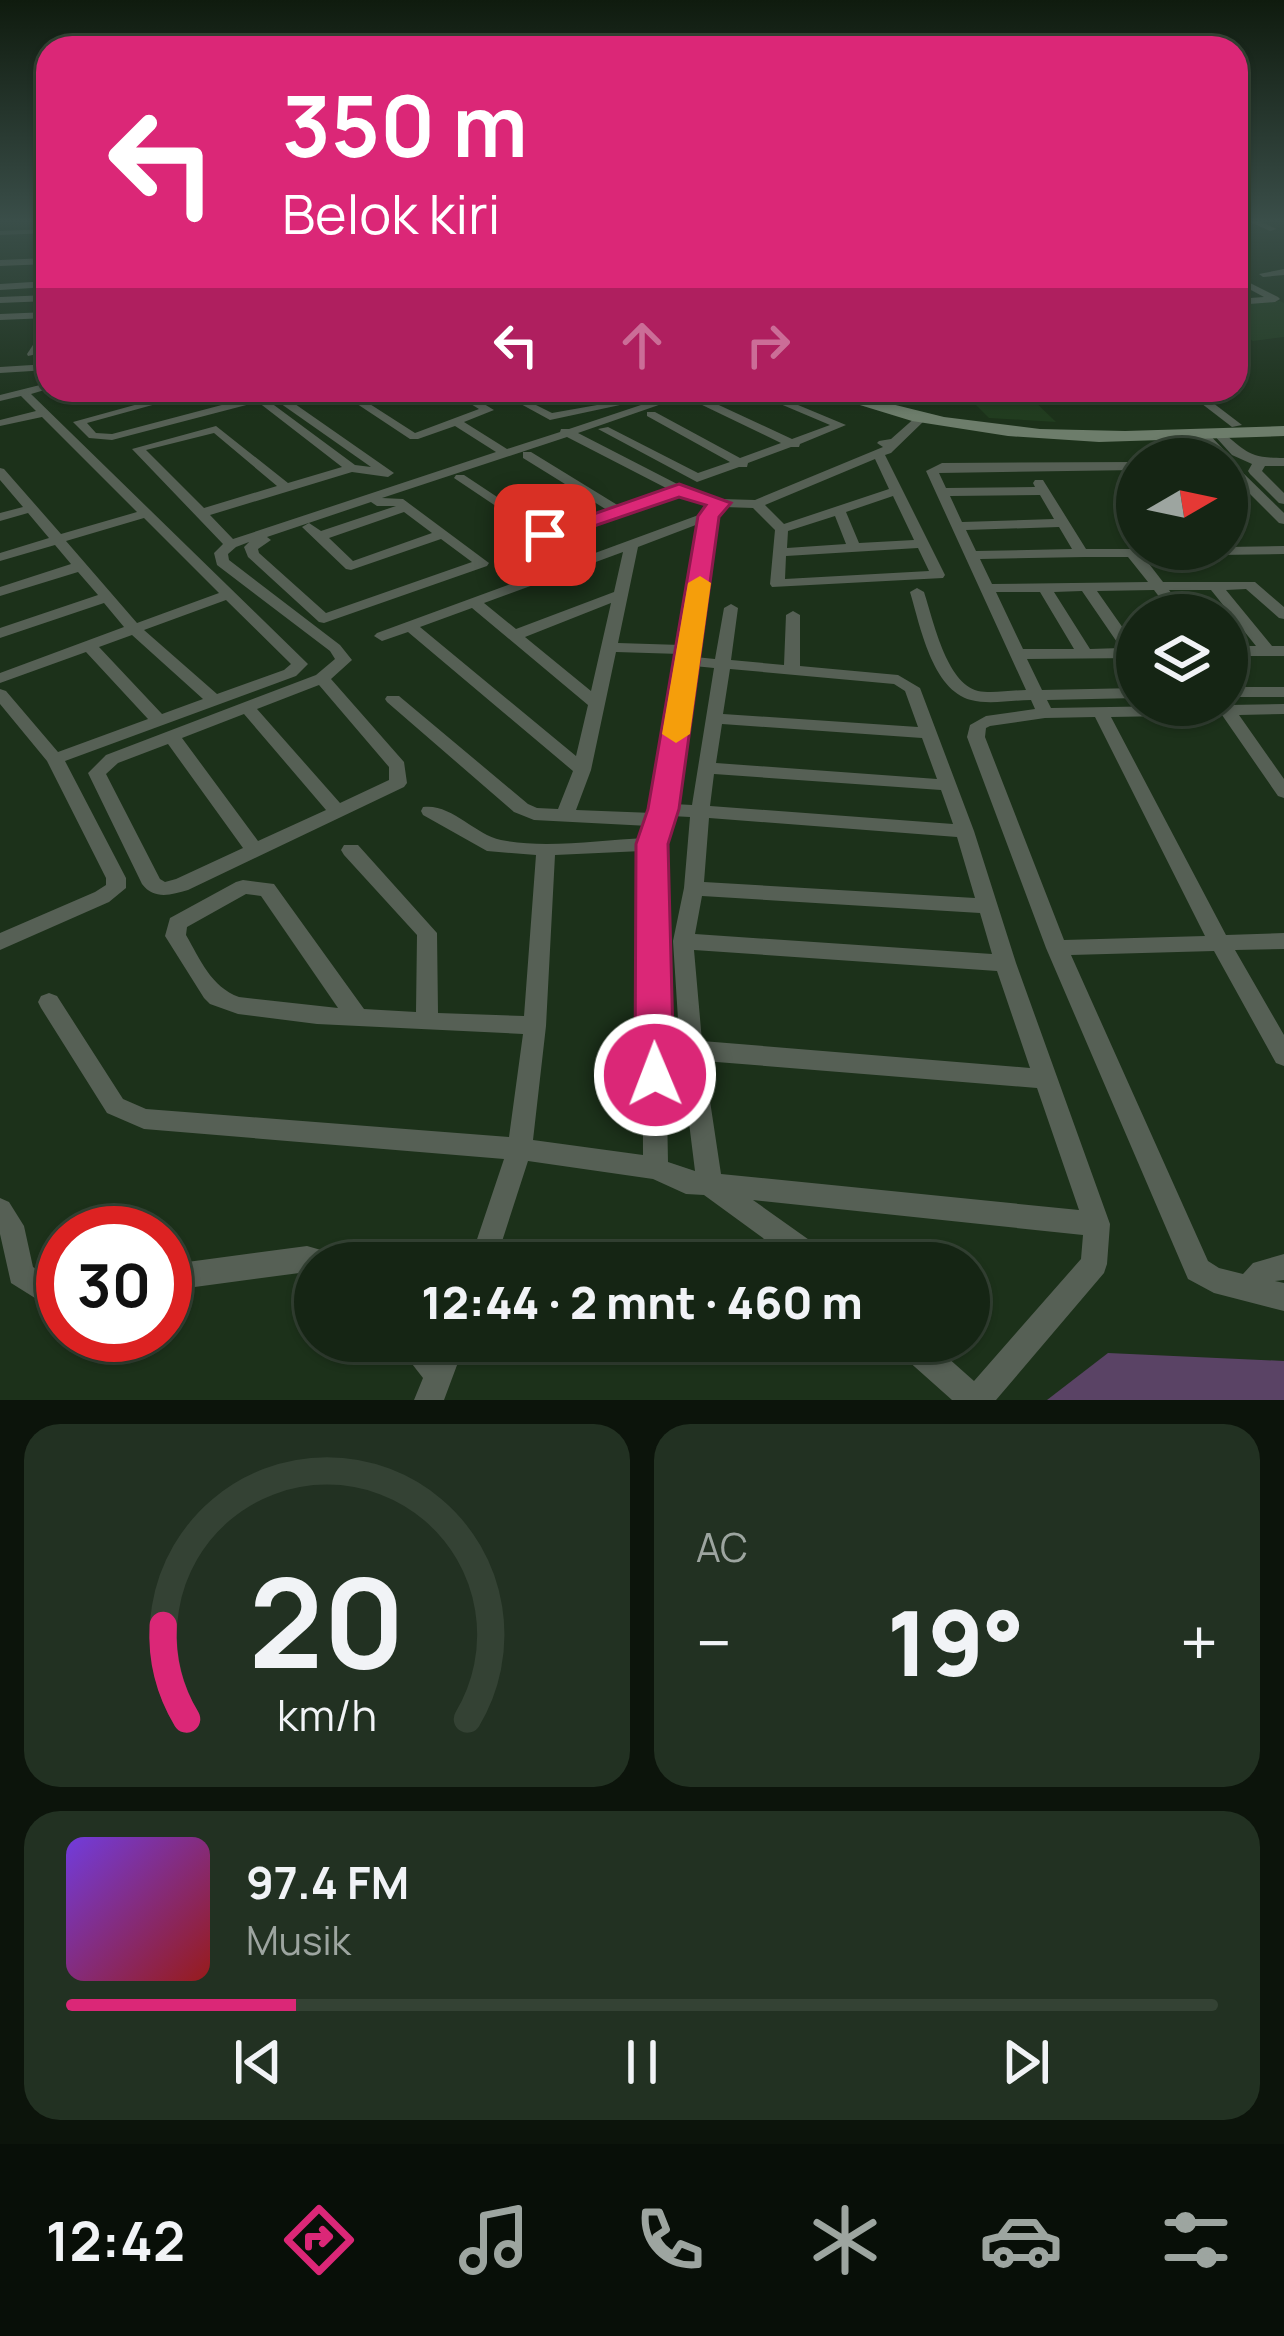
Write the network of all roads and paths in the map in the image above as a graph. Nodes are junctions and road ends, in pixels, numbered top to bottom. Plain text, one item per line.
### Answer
1 (1252, 286) edge
2 (0, 287) edge
3 (36, 294) edge
4 (36, 297) edge
5 (1248, 301) edge
6 (0, 302) edge
7 (36, 313) edge
8 (34, 316) joint
9 (5, 317) edge
10 (0, 330) edge
11 (36, 368) edge
12 (0, 370) edge
13 (36, 389) edge
14 (23, 392) junction
15 (0, 398) edge
16 (156, 402) edge
17 (226, 402) edge
18 (271, 402) edge
19 (275, 402) edge
20 (359, 402) edge
21 (474, 402) edge
22 (522, 402) edge
23 (618, 402) edge
24 (676, 402) edge
25 (680, 402) edge
26 (712, 402) edge
27 (781, 402) edge
28 (863, 402) edge
29 (896, 402) edge
30 (1205, 402) edge
31 (44, 413) junction
32 (650, 414) junction
33 (921, 418) junction
34 (0, 423) edge
35 (459, 424) junction
36 (1236, 425) junction
37 (1284, 428) edge
38 (1114, 432) junction
39 (1210, 433) junction
40 (572, 435) junction
41 (1212, 438) edge
42 (795, 445) junction
43 (878, 453) junction
44 (516, 455) junction
45 (1284, 462) edge
46 (743, 464) junction
47 (1116, 466) edge
48 (1256, 466) junction
49 (1248, 467) edge
50 (351, 468) junction
51 (1032, 468) junction
52 (0, 472) edge
53 (388, 473) junction
54 (404, 484) junction
55 (1248, 486) edge
56 (286, 488) junction
57 (679, 490) junction
58 (1043, 490) junction
59 (895, 491) junction
60 (943, 492) junction
61 (1284, 500) edge
62 (757, 504) junction
63 (354, 506) junction
64 (406, 507) junction
65 (29, 509) junction
66 (714, 509) junction
67 (610, 512) junction
68 (840, 512) junction
69 (143, 514) junction
70 (199, 514) junction
71 (0, 517) edge
72 (1284, 520) edge
73 (1063, 523) junction
74 (956, 526) junction
75 (782, 529) junction
76 (314, 532) junction
77 (443, 534) junction
78 (58, 540) junction
79 (231, 544) junction
80 (922, 544) junction
81 (631, 546) junction
82 (854, 547) junction
83 (1248, 550) edge
84 (1284, 550) edge
85 (782, 552) junction
86 (1116, 552) edge
87 (1082, 554) junction
88 (973, 555) junction
89 (0, 557) edge
90 (81, 566) junction
91 (1147, 570) edge
92 (1158, 585) junction
93 (1215, 585) junction
94 (1086, 586) junction
95 (1044, 587) junction
96 (986, 588) junction
97 (0, 592) edge
98 (917, 592) dead end
99 (621, 594) junction
100 (1165, 594) edge
101 (226, 595) junction
102 (107, 597) junction
103 (476, 604) junction
104 (731, 608) dead end
105 (793, 615) dead end
106 (1284, 615) edge
107 (411, 627) junction
108 (1116, 627) edge
109 (134, 628) junction
110 (0, 633) edge
111 (515, 635) junction
112 (382, 636) dead end
113 (89, 645) junction
114 (610, 647) junction
115 (1276, 651) edge
116 (1116, 653) edge
117 (1020, 654) junction
118 (1085, 654) junction
119 (690, 656) junction
120 (721, 663) junction
121 (792, 669) junction
122 (0, 678) edge
123 (322, 678) junction
124 (1284, 692) edge
125 (1248, 693) edge
126 (0, 694) edge
127 (1116, 695) edge
128 (393, 699) dead end
129 (214, 700) junction
130 (1043, 704) junction
131 (598, 705) junction
132 (247, 707) junction
133 (1248, 708) edge
134 (1116, 709) edge
135 (1284, 709) edge
136 (1100, 711) junction
137 (717, 718) junction
138 (1247, 726) edge
139 (166, 729) junction
140 (927, 733) junction
141 (55, 759) junction
142 (708, 768) junction
143 (582, 770) junction
144 (946, 784) junction
145 (1284, 792) edge
146 (700, 810) junction
147 (430, 811) dead end
148 (338, 812) junction
149 (565, 814) junction
150 (658, 824) junction
151 (965, 831) junction
152 (546, 849) junction
153 (256, 850) junction
154 (351, 850) dead end
155 (694, 888) junction
156 (989, 906) junction
157 (683, 941) junction
158 (1284, 941) edge
159 (0, 942) edge
160 (1219, 942) junction
161 (1057, 948) junction
162 (1005, 963) junction
163 (49, 1002) dead end
164 (357, 1017) junction
165 (427, 1018) junction
166 (535, 1025) junction
167 (691, 1050) junction
168 (1284, 1056) edge
169 (1046, 1079) junction
170 (520, 1149) junction
171 (656, 1168) junction
172 (710, 1184) junction
173 (0, 1210) edge
174 (1097, 1224) junction
175 (489, 1242) edge
176 (789, 1242) edge
177 (294, 1261) edge
178 (1284, 1267) edge
179 (192, 1274) edge
180 (36, 1285) edge
181 (1250, 1291) junction
182 (1284, 1297) edge
183 (931, 1362) edge
184 (975, 1400) edge

1 - 5 street
2 - 3 street
4 - 6 street
7 - 8 street
8 - 9 street
9 - 10 street
11 - 12 street
13 - 14 street
14 - 15 street
14 - 31 street
16 - 17 street
18 - 50 street
19 - 53 street
20 - 35 street
21 - 35 street
22 - 23 street
24 - 40 street
25 - 32 street
26 - 42 street
27 - 42 street
28 - 33 main road
29 - 38 main road
30 - 36 street
31 - 34 street
31 - 69 street
32 - 46 street
32 - 46 street
33 - 38 main road
33 - 43 street
35 - 44 street
36 - 37 main road
36 - 38 main road
37 - 39 main road
38 - 39 main road
39 - 41 street
39 - 48 street
40 - 44 street
40 - 44 street
40 - 57 street
42 - 46 street
43 - 59 street
43 - 62 street
44 - 54 street
44 - 67 street
44 - 67 street
45 - 48 street
47 - 51 street
48 - 49 street
48 - 61 street
50 - 53 street
50 - 56 street
51 - 58 street
51 - 60 street
52 - 65 street
53 - 54 street
54 - 63 street
55 - 72 street
56 - 70 street
56 - 70 street
57 - 66 street
57 - 67 street
58 - 60 street
58 - 73 street
59 - 68 street
59 - 80 street
60 - 74 street
62 - 66 street
62 - 75 street
63 - 64 street
63 - 76 street
63 - 79 street
64 - 76 street
64 - 77 street
65 - 71 street
65 - 78 street
66 - 81 street
66 - 119 street
68 - 75 street
68 - 82 street
69 - 78 street
69 - 101 street
70 - 79 street
73 - 74 street
73 - 87 street
74 - 88 street
75 - 85 street
76 - 77 street
76 - 77 street
78 - 89 street
78 - 90 street
79 - 123 street
80 - 82 street
80 - 85 street
81 - 99 street
81 - 103 street
82 - 85 street
83 - 84 street
86 - 87 street
87 - 88 street
88 - 96 street
90 - 97 street
90 - 102 street
91 - 92 street
92 - 93 street
92 - 94 street
92 - 100 street
93 - 106 street
93 - 115 street
94 - 95 street
94 - 108 street
95 - 96 street
95 - 118 street
96 - 117 street
98 - 130 street
99 - 111 street
99 - 114 street
101 - 109 street
101 - 129 street
102 - 109 street
102 - 110 street
103 - 107 street
103 - 111 street
104 - 120 street
105 - 121 street
107 - 112 street
107 - 143 street
109 - 113 street
109 - 129 street
111 - 131 street
113 - 122 street
113 - 139 street
114 - 119 street
114 - 131 street
116 - 118 street
117 - 118 street
117 - 130 street
119 - 120 street
119 - 150 street
120 - 121 street
120 - 137 street
121 - 140 street
123 - 132 street
123 - 148 street
124 - 125 street
126 - 141 street
127 - 130 street
128 - 149 street
129 - 139 street
130 - 136 street
130 - 161 street
131 - 143 street
132 - 139 street
132 - 148 street
133 - 135 street
134 - 136 street
136 - 160 street
137 - 140 street
137 - 142 street
138 - 145 street
139 - 141 street
139 - 153 street
139 - 153 street
140 - 144 street
141 - 159 street
142 - 144 street
142 - 146 street
143 - 149 street
144 - 151 street
146 - 150 street
146 - 151 street
146 - 155 street
147 - 152 street
148 - 153 street
149 - 150 street
150 - 152 street
150 - 171 street
151 - 156 street
152 - 166 street
154 - 165 street
155 - 156 street
155 - 157 street
156 - 162 street
157 - 162 street
157 - 167 street
158 - 160 street
160 - 161 street
160 - 168 street
161 - 181 street
162 - 169 street
163 - 170 street
164 - 164 street
164 - 165 street
165 - 166 street
166 - 170 street
167 - 169 street
167 - 172 street
169 - 174 street
170 - 171 street
170 - 175 street
171 - 172 street
172 - 174 street
172 - 176 street
173 - 180 street
174 - 184 street
177 - 179 street
178 - 181 street
181 - 182 street
183 - 184 street

